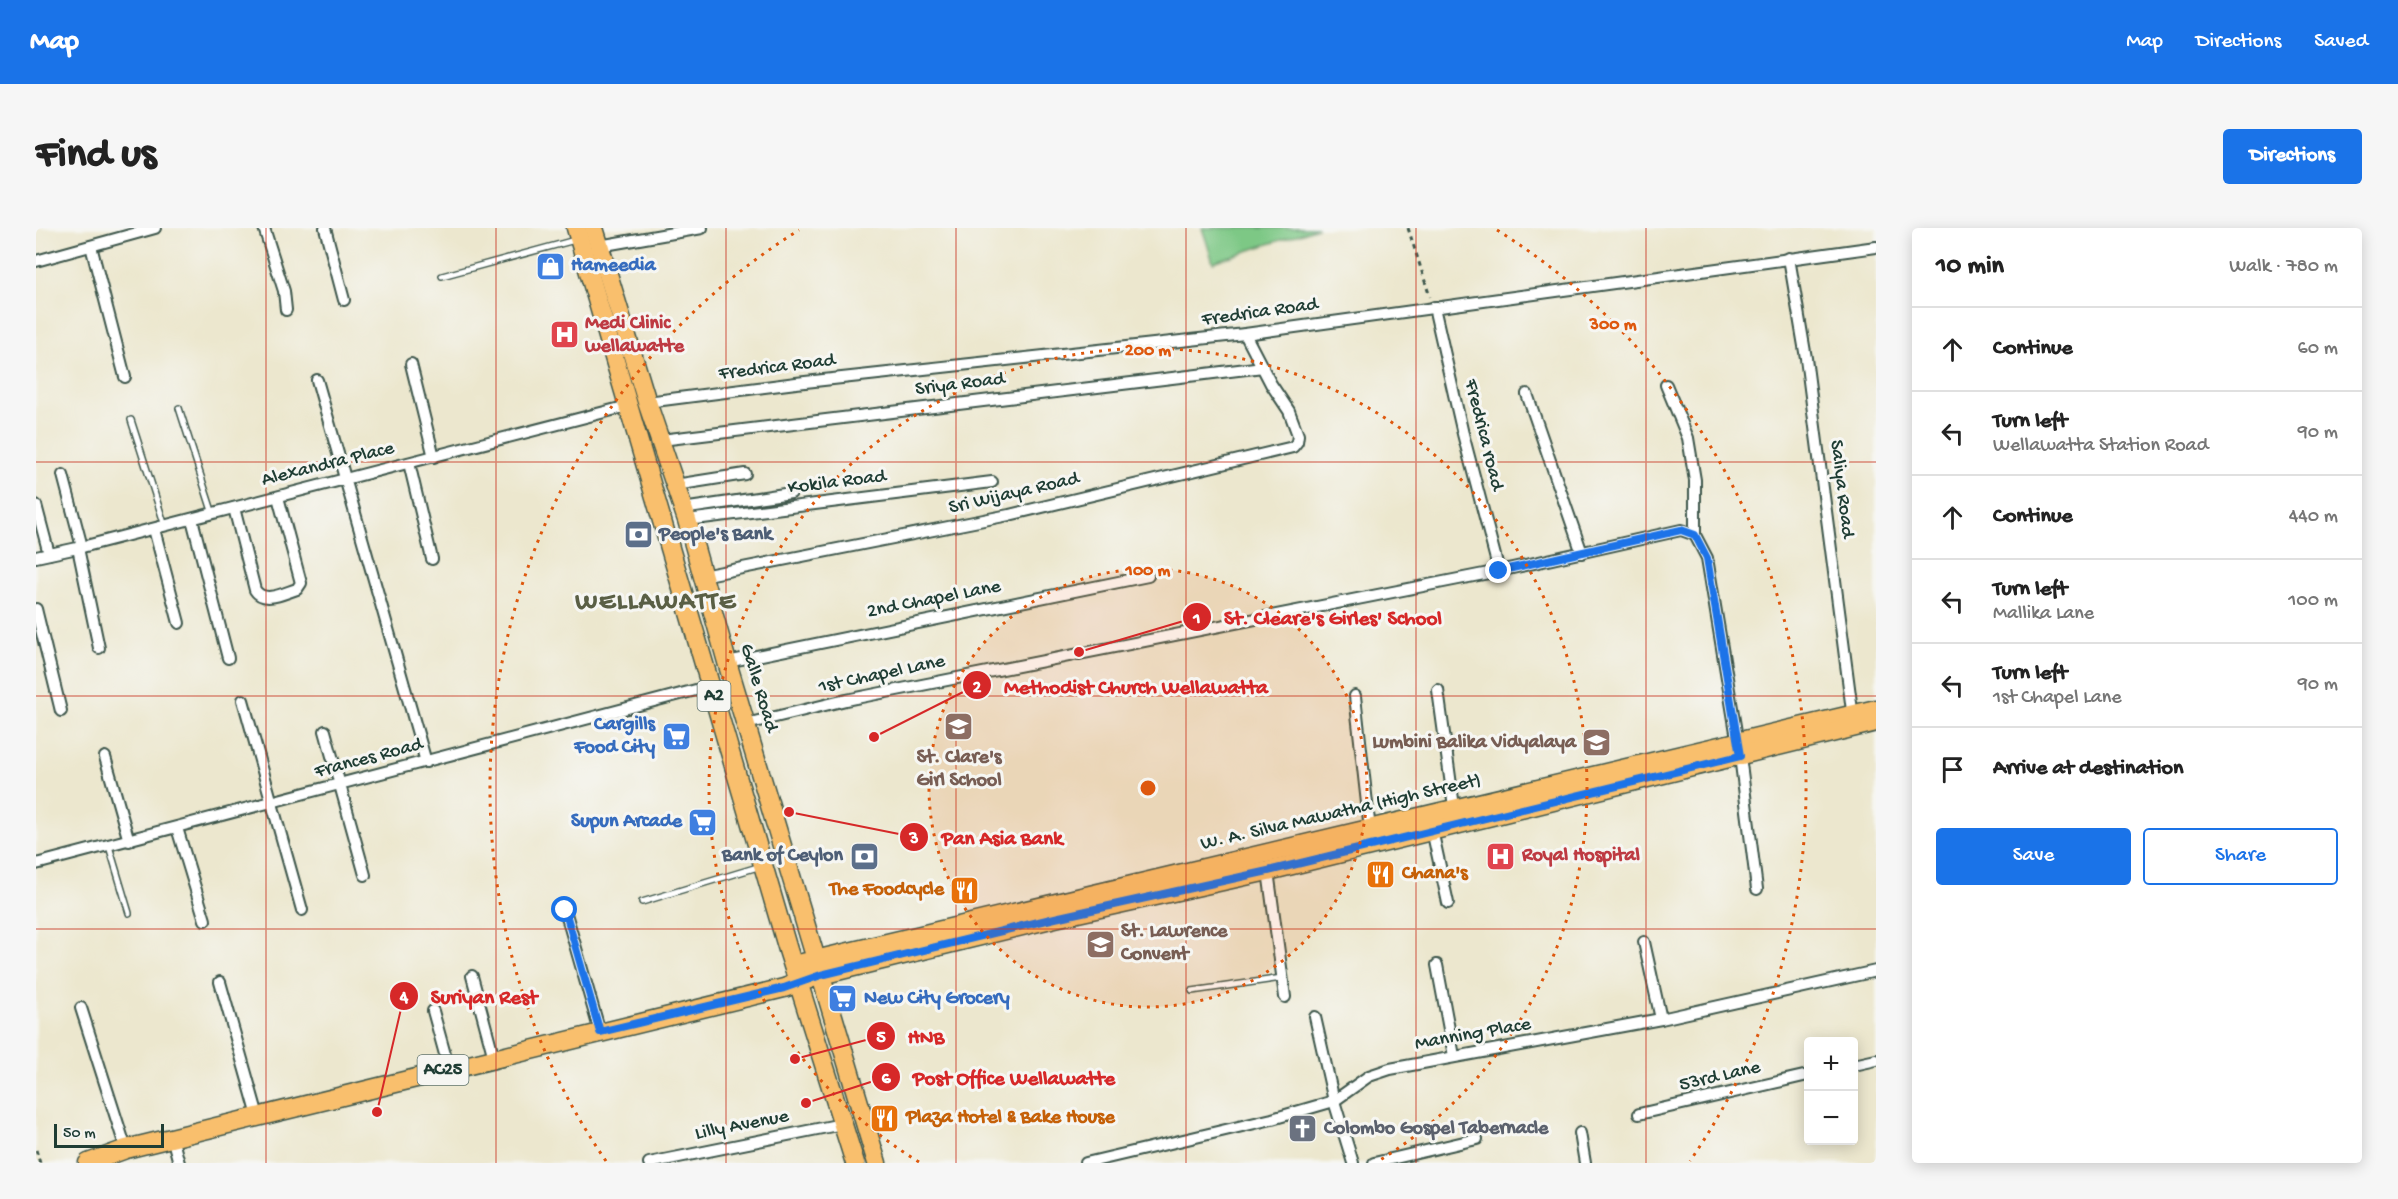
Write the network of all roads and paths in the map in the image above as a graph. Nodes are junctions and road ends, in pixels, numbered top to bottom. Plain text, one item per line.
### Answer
1 (154, 228) edge
2 (264, 228) edge
3 (325, 228) edge
4 (702, 228) edge
5 (1408, 228) edge
6 (587, 235) edge
7 (91, 246) junction
8 (1876, 247) edge
9 (1789, 258) junction
10 (36, 261) edge
11 (442, 276) dead end
12 (344, 300) dead end
13 (608, 306) junction
14 (1434, 307) junction
15 (286, 310) dead end
16 (1245, 334) junction
17 (411, 364) dead end
18 (1263, 368) junction
19 (125, 377) dead end
20 (317, 380) dead end
21 (1666, 385) dead end
22 (1527, 394) dead end
23 (647, 402) junction
24 (628, 406) junction
25 (179, 408) dead end
26 (131, 420) dead end
27 (661, 440) junction
28 (434, 457) junction
29 (409, 463) junction
30 (745, 474) dead end
31 (63, 475) dead end
32 (347, 479) junction
33 (992, 482) dead end
34 (675, 485) junction
35 (791, 493) dead end
36 (278, 497) junction
37 (36, 505) edge
38 (234, 508) junction
39 (213, 513) junction
40 (684, 515) junction
41 (192, 519) junction
42 (160, 527) junction
43 (1695, 535) junction
44 (80, 548) junction
45 (1582, 553) junction
46 (49, 554) junction
47 (36, 557) edge
48 (432, 559) dead end
49 (1499, 571) junction
50 (702, 576) junction
51 (1148, 576) dead end
52 (36, 609) edge
53 (179, 623) dead end
54 (99, 648) dead end
55 (228, 658) dead end
56 (727, 662) junction
57 (711, 686) junction
58 (1438, 690) dead end
59 (1355, 696) dead end
60 (243, 700) dead end
61 (1876, 709) edge
62 (61, 711) dead end
63 (1854, 719) junction
64 (1876, 722) edge
65 (746, 724) junction
66 (325, 731) dead end
67 (1738, 749) junction
68 (105, 757) dead end
69 (426, 762) junction
70 (339, 785) junction
71 (270, 804) junction
72 (1456, 817) junction
73 (177, 828) junction
74 (1371, 830) junction
75 (1432, 830) junction
76 (129, 841) junction
77 (109, 846) junction
78 (36, 864) edge
79 (763, 865) junction
80 (1268, 871) junction
81 (365, 875) dead end
82 (1757, 889) dead end
83 (642, 902) dead end
84 (1448, 903) dead end
85 (302, 910) dead end
86 (565, 910) dead end
87 (129, 913) dead end
88 (205, 921) dead end
89 (1644, 942) dead end
90 (1437, 965) dead end
91 (818, 968) junction
92 (1876, 971) edge
93 (797, 974) junction
94 (472, 976) dead end
95 (1282, 978) junction
96 (220, 982) dead end
97 (1192, 991) dead end
98 (1285, 997) dead end
99 (81, 1008) dead end
100 (433, 1011) dead end
101 (1315, 1017) dead end
102 (1661, 1019) junction
103 (600, 1032) junction
104 (1454, 1056) junction
105 (494, 1058) junction
106 (1876, 1059) edge
107 (1858, 1064) edge
108 (449, 1068) junction
109 (1804, 1076) edge
110 (1334, 1101) junction
111 (1639, 1114) dead end
112 (258, 1116) junction
113 (842, 1124) junction
114 (1580, 1133) dead end
115 (172, 1137) junction
116 (1477, 1139) dead end
117 (126, 1149) junction
118 (36, 1150) edge
119 (40, 1163) edge
120 (88, 1163) edge
121 (179, 1163) edge
122 (649, 1163) edge
123 (855, 1163) edge
124 (877, 1163) edge
125 (1086, 1163) edge
126 (1353, 1163) edge
127 (1374, 1163) edge
128 (1585, 1163) edge

1 - 7 street
2 - 15 street
3 - 12 street
4 - 6 street
5 - 14 path
6 - 11 lane
6 - 13 main road, Galle Road / A2
7 - 10 street
7 - 19 street
8 - 9 street, Fredrica Road
9 - 14 street, Fredrica Road
9 - 63 street, Saliya Road
13 - 23 main road, Galle Road / A2
13 - 24 main road, Galle Road / A2
14 - 16 street, Fredrica Road
14 - 49 street, Fredrica road
16 - 18 street
16 - 23 street, Fredrica Road
17 - 28 street
18 - 27 street, Sriya Road
18 - 50 street, Sri Wijaya Road
20 - 32 street
21 - 43 street
22 - 45 street
23 - 27 main road, Galle Road / A2
24 - 28 street, Alexandra Place
24 - 57 main road, Galle Road / A2
25 - 39 lane
26 - 42 lane
27 - 34 main road, Galle Road / A2
28 - 29 street, Alexandra Place
29 - 32 street, Alexandra Place
29 - 48 street
30 - 34 street
31 - 44 street
32 - 36 street, Alexandra Place
32 - 69 street
33 - 40 street, Kokila Road
34 - 40 main road, Galle Road / A2
35 - 40 street
36 - 38 street, Alexandra Place
36 - 38 street
37 - 46 street
38 - 39 street, Alexandra Place
39 - 41 street, Alexandra Place
40 - 50 main road, Galle Road / A2
41 - 42 street, Alexandra Place
41 - 55 street
42 - 44 street, Alexandra Place
42 - 53 street
43 - 45 street, 1st Chapel Lane
43 - 67 street
44 - 46 street, Alexandra Place
44 - 54 street
45 - 49 street, 1st Chapel Lane
46 - 47 street, Alexandra Place
49 - 65 street, 1st Chapel Lane
50 - 56 main road, Galle Road / A2
51 - 56 street, 2nd Chapel Lane
52 - 62 street
56 - 65 main road, Galle Road / A2
57 - 69 street, Frances Road
57 - 79 main road, Galle Road / A2
58 - 72 street
59 - 74 street
60 - 71 street
61 - 63 main road, W. A. Silva Mawatha (High Street)
63 - 64 main road, W. A. Silva Mawatha (High Street)
63 - 67 main road, W. A. Silva Mawatha (High Street)
65 - 91 main road, Galle Road / A2
66 - 70 street
67 - 72 main road, W. A. Silva Mawatha (High Street)
67 - 82 street
68 - 76 street
69 - 70 street, Frances Road
70 - 71 street, Frances Road
70 - 81 street
71 - 73 street, Frances Road
71 - 85 street
72 - 74 main road, W. A. Silva Mawatha (High Street)
72 - 75 main road, W. A. Silva Mawatha (High Street)
73 - 76 street, Frances Road
73 - 88 street
74 - 91 main road, W. A. Silva Mawatha (High Street)
75 - 80 main road, W. A. Silva Mawatha (High Street)
75 - 84 street
76 - 77 street, Frances Road
77 - 78 street, Frances Road
77 - 87 lane
79 - 83 lane
79 - 93 main road, Galle Road / A2
80 - 91 main road, W. A. Silva Mawatha (High Street)
80 - 95 street
86 - 103 street
89 - 102 street
90 - 104 street
91 - 93 main road
91 - 124 main road, Galle Road / A2
92 - 102 street, Manning Place
93 - 103 main road, AC25
93 - 113 main road, Galle Road / A2
94 - 105 street
95 - 97 lane
95 - 98 street
96 - 112 street
99 - 117 street
100 - 108 street
101 - 110 street
102 - 104 street, Manning Place
103 - 105 main road, AC25
104 - 110 street, Manning Place
105 - 108 main road, AC25
106 - 107 street
108 - 112 main road, AC25
109 - 111 street, 53rd Lane
110 - 125 street, Manning Place
110 - 126 street
112 - 115 main road, AC25
113 - 122 street, Lilly Avenue
113 - 123 main road, Galle Road / A2
114 - 128 street
115 - 117 main road, AC25
115 - 121 street
116 - 127 street
117 - 120 main road, AC25
118 - 119 path

